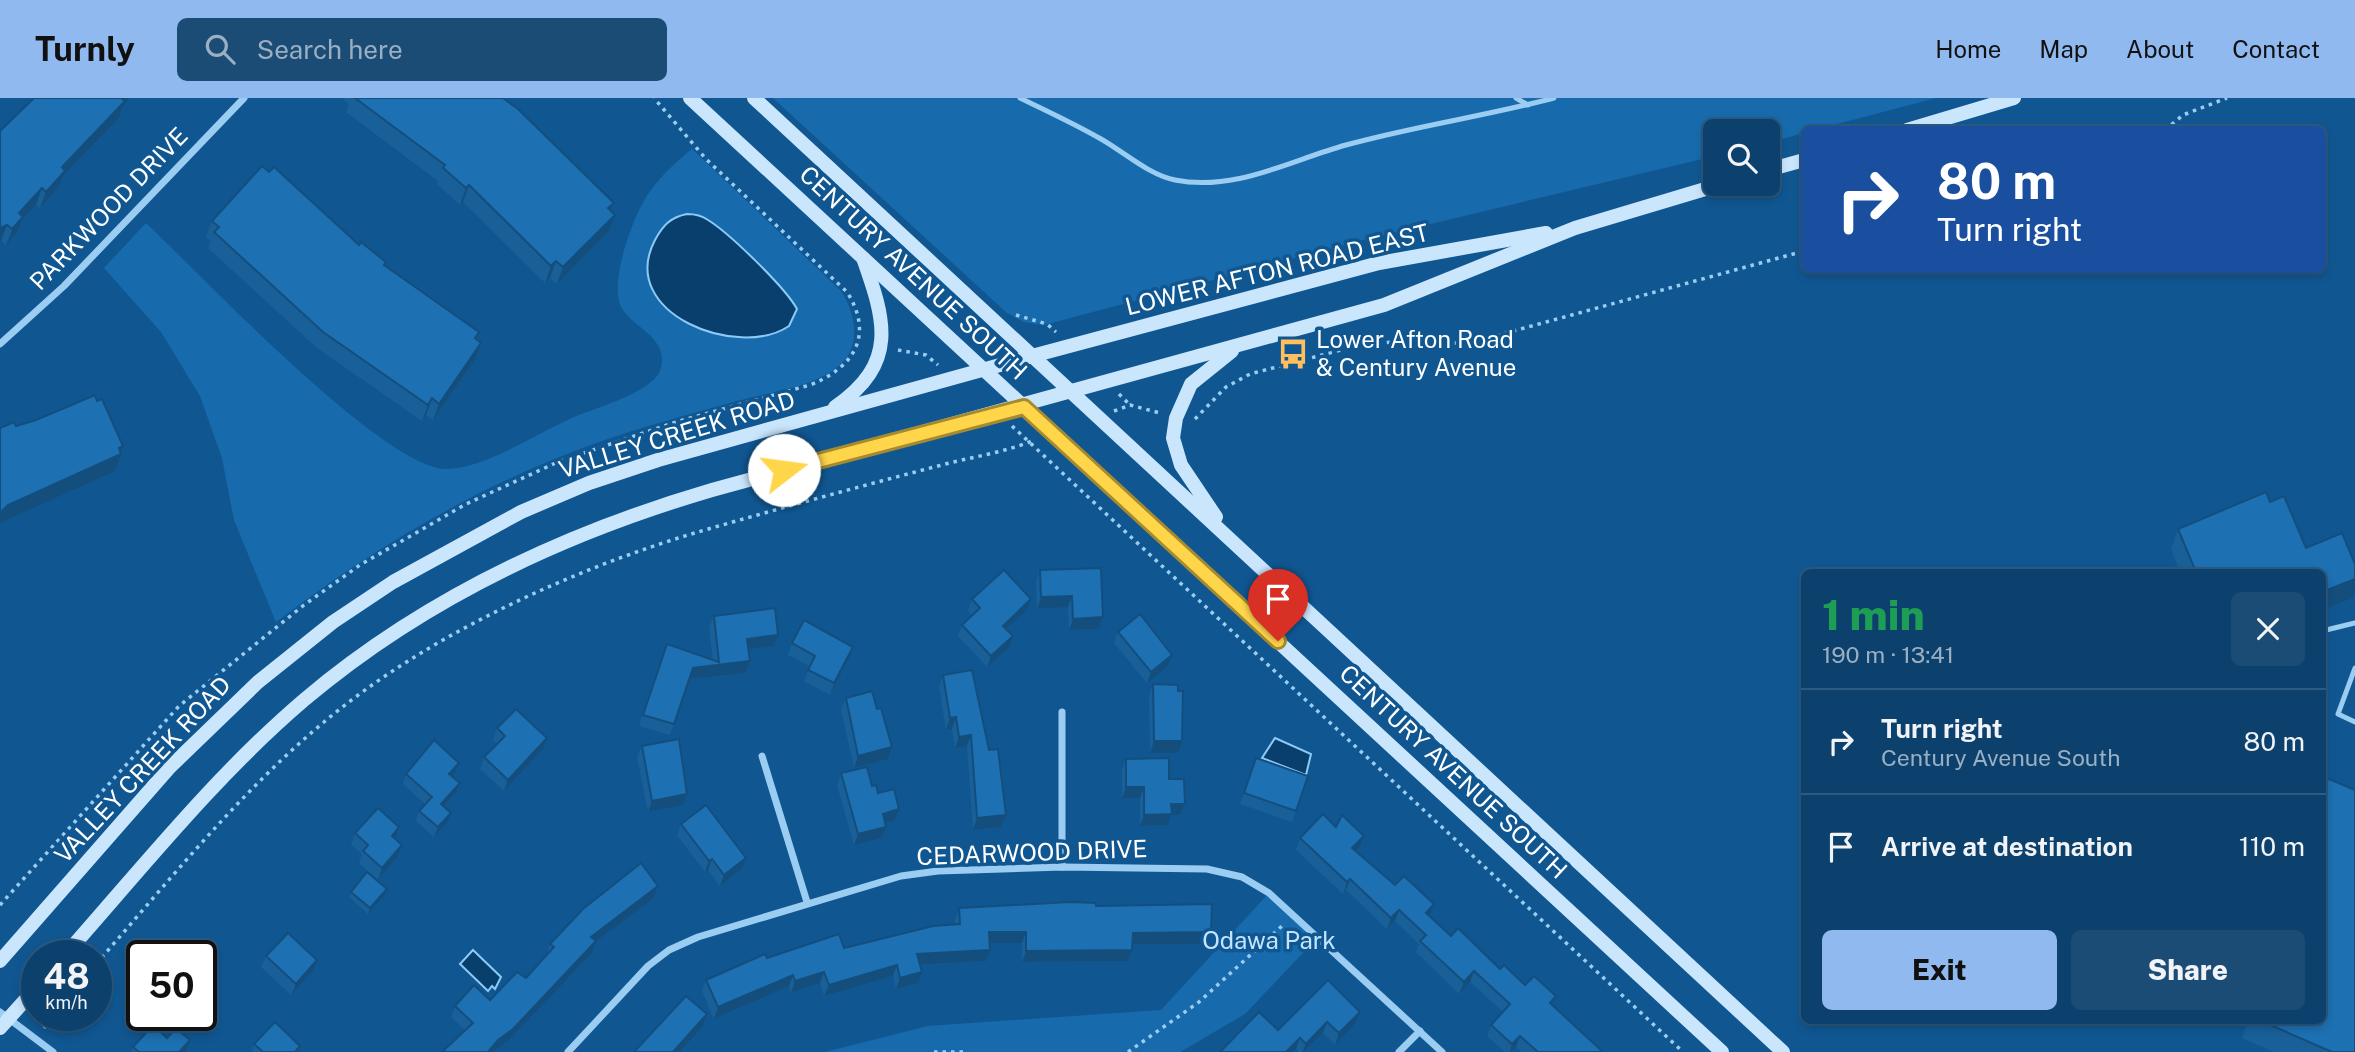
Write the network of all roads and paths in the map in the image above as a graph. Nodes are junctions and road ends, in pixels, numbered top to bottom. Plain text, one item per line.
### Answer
1 (244, 98) edge
2 (654, 98) edge
3 (690, 98) edge
4 (754, 98) edge
5 (1020, 98) edge
6 (1516, 98) edge
7 (1554, 98) edge
8 (2014, 98) edge
9 (2227, 98) edge
10 (1528, 105) junction
11 (1920, 126) edge
12 (2170, 126) edge
13 (1801, 161) edge
14 (1780, 167) edge
15 (1703, 190) edge
16 (1575, 228) junction
17 (1801, 252) edge
18 (863, 257) junction
19 (0, 344) edge
20 (881, 347) junction
21 (1237, 347) junction
22 (1032, 356) junction
23 (984, 369) junction
24 (953, 378) junction
25 (1073, 393) junction
26 (1024, 407) junction
27 (824, 413) junction
28 (997, 413) junction
29 (1098, 416) junction
30 (1176, 418) junction
31 (1052, 433) junction
32 (1030, 442) junction
33 (1231, 539) junction
34 (2355, 624) edge
35 (2326, 630) edge
36 (2355, 668) edge
37 (1062, 712) dead end
38 (2355, 722) edge
39 (762, 756) dead end
40 (1062, 867) junction
41 (807, 902) junction
42 (1295, 914) junction
43 (78, 940) edge
44 (112, 946) edge
45 (0, 961) edge
46 (21, 1002) edge
47 (3, 1019) edge
48 (1420, 1031) junction
49 (52, 1052) edge
50 (568, 1052) edge
51 (934, 1052) edge
52 (967, 1052) edge
53 (1128, 1052) edge
54 (1399, 1052) edge
55 (1442, 1052) edge
56 (1683, 1052) edge
57 (1722, 1052) edge
58 (1783, 1052) edge

1 - 19 street, PARKWOOD DRIVE
2 - 20 path
3 - 18 main road, CENTURY AVENUE SOUTH
4 - 22 main road, CENTURY AVENUE SOUTH
5 - 10 lane
6 - 10 lane
7 - 10 lane
8 - 11 main road
9 - 12 path
13 - 14 main road
15 - 16 main road, LOWER AFTON ROAD EAST
16 - 21 main road, LOWER AFTON ROAD EAST
16 - 22 main road, LOWER AFTON ROAD EAST
17 - 30 path
18 - 20 main road
18 - 23 main road, CENTURY AVENUE SOUTH
20 - 24 path
20 - 27 main road
21 - 25 main road, LOWER AFTON ROAD EAST
21 - 30 main road
22 - 23 main road, VALLEY CREEK ROAD
22 - 25 main road, CENTURY AVENUE SOUTH
23 - 24 main road, VALLEY CREEK ROAD
23 - 26 main road, CENTURY AVENUE SOUTH
24 - 27 main road, VALLEY CREEK ROAD
25 - 26 main road
25 - 29 main road, CENTURY AVENUE SOUTH
26 - 28 main road
26 - 31 main road, CENTURY AVENUE SOUTH
27 - 45 main road, VALLEY CREEK ROAD
28 - 32 path
28 - 43 main road
29 - 30 path
29 - 33 main road, CENTURY AVENUE SOUTH
30 - 33 main road
31 - 32 path
31 - 57 main road, CENTURY AVENUE SOUTH
32 - 44 path
32 - 56 path
33 - 58 main road, CENTURY AVENUE SOUTH
34 - 35 lane
36 - 38 lane
37 - 40 street
39 - 41 street
40 - 41 street, CEDARWOOD DRIVE
40 - 42 street, CEDARWOOD DRIVE
41 - 50 street, CEDARWOOD DRIVE
42 - 48 street, CEDARWOOD DRIVE
42 - 53 path
46 - 47 main road
47 - 49 street
48 - 54 street
48 - 55 street, CEDARWOOD DRIVE
51 - 52 path

